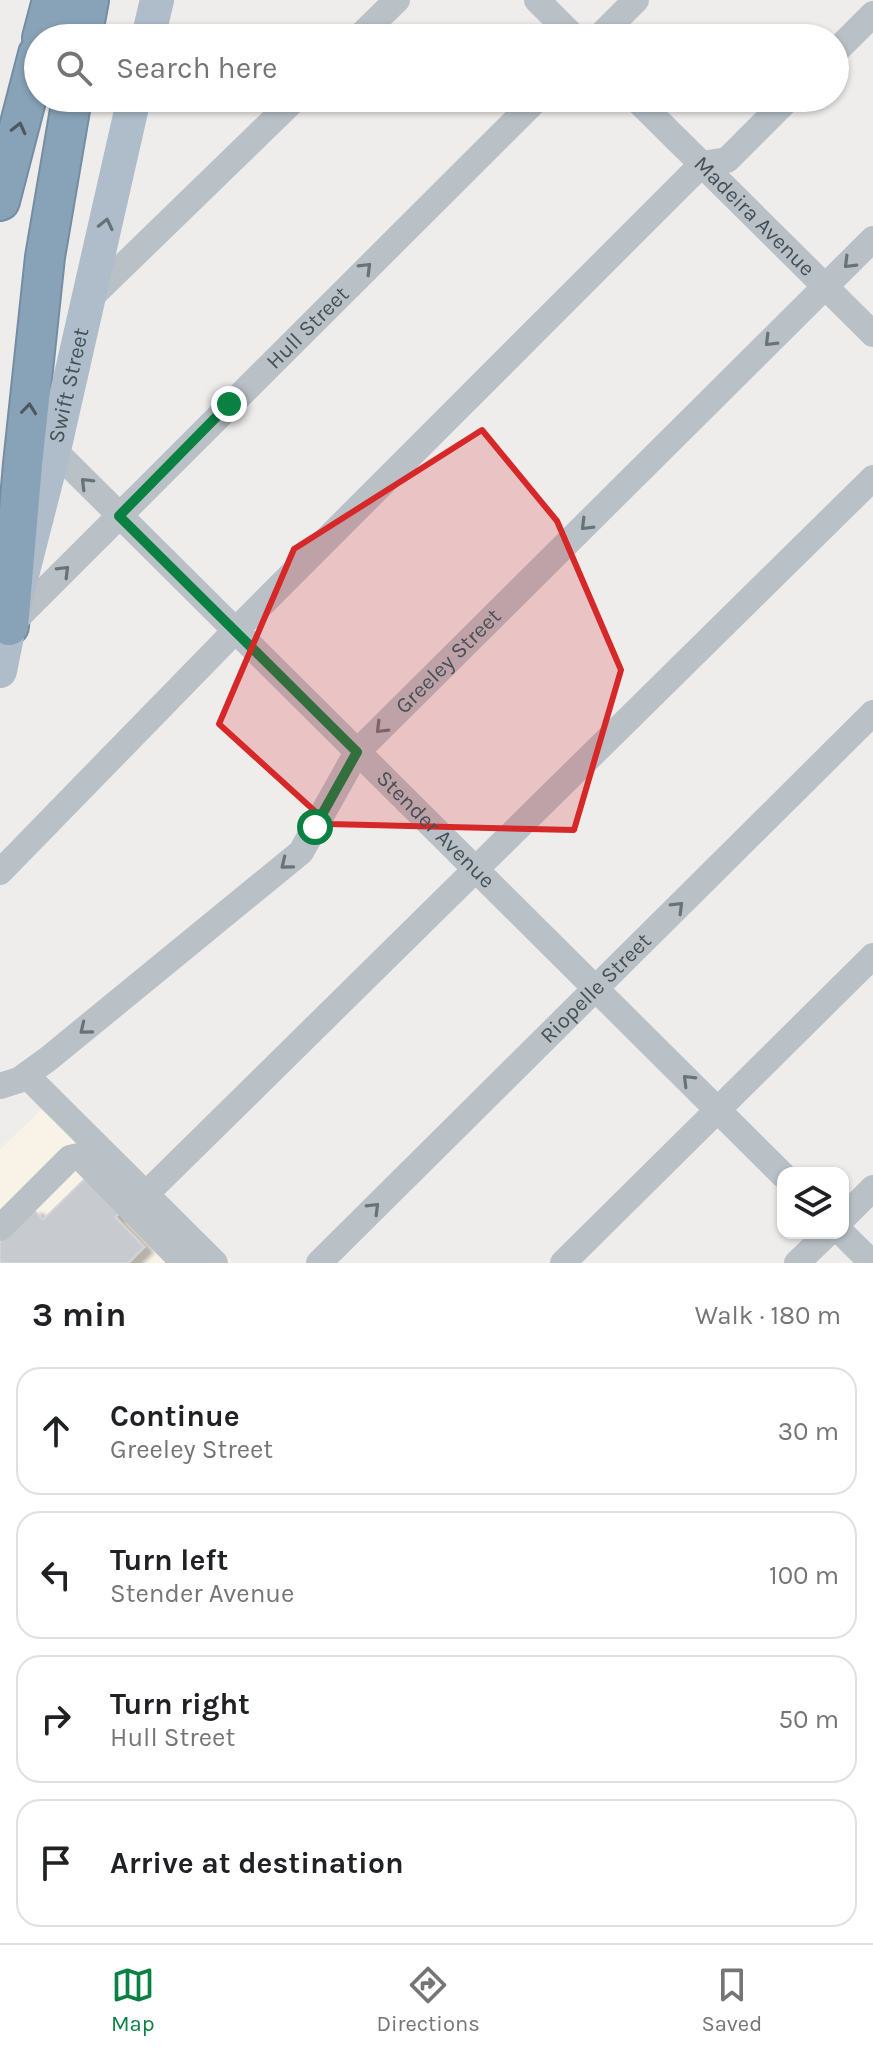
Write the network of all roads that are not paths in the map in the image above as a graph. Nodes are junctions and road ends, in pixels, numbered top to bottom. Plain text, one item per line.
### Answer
1 (52, 0) edge
2 (89, 0) edge
3 (397, 0) edge
4 (537, 0) edge
5 (636, 0) edge
6 (157, 1) edge
7 (873, 14) edge
8 (46, 24) edge
9 (85, 24) edge
10 (151, 24) edge
11 (372, 24) edge
12 (561, 24) edge
13 (612, 24) edge
14 (849, 38) edge
15 (24, 108) edge
16 (70, 112) edge
17 (131, 112) edge
18 (282, 112) edge
19 (524, 112) edge
20 (649, 112) edge
21 (775, 112) edge
22 (702, 164) junction
23 (0, 201) edge
24 (873, 239) edge
25 (825, 286) junction
26 (88, 300) junction
27 (873, 334) edge
28 (54, 450) junction
29 (873, 478) edge
30 (119, 516) junction
31 (9, 626) junction
32 (235, 631) junction
33 (0, 671) edge
34 (873, 713) edge
35 (357, 752) junction
36 (476, 870) junction
37 (0, 872) edge
38 (873, 956) edge
39 (596, 988) junction
40 (26, 1075) junction
41 (0, 1086) edge
42 (718, 1110) junction
43 (777, 1169) edge
44 (873, 1188) edge
45 (146, 1194) junction
46 (849, 1212) edge
47 (0, 1228) edge
48 (822, 1239) edge
49 (848, 1239) edge
50 (172, 1259) edge
51 (215, 1263) edge
52 (319, 1263) edge
53 (563, 1263) edge
54 (797, 1263) edge
55 (872, 1263) edge

1 - 8 highway
2 - 9 highway
3 - 11 street
4 - 12 street
5 - 13 street
6 - 10 main road
7 - 14 street
23 -> 15 highway
31 -> 16 highway
26 -> 17 main road, Swift Street
18 - 26 street
30 -> 19 street, Hull Street
20 - 22 street, Madeira Avenue
21 - 22 street
22 - 25 street, Madeira Avenue
22 - 32 street
24 -> 25 street, Greeley Street
25 - 27 street, Madeira Avenue
25 -> 35 street, Greeley Street
26 - 28 main road, Swift Street
30 -> 28 street, Stender Avenue
28 - 31 main road, Swift Street
29 - 36 street
31 -> 30 street, Hull Street
30 - 32 street, Stender Avenue
31 - 33 main road, Swift Street
32 - 35 street, Stender Avenue
32 - 37 street
39 -> 34 street, Riopelle Street
35 - 36 street, Stender Avenue
35 -> 40 street, Greeley Street
36 - 39 street, Stender Avenue
36 - 45 street
38 - 42 street
42 -> 39 street, Stender Avenue
52 -> 39 street, Riopelle Street
40 - 41 street, Greeley Street
40 - 45 street
42 - 43 street, Stender Avenue
42 - 53 street
44 - 46 street
45 - 51 street
47 - 50 street
48 - 54 street
49 - 55 street

